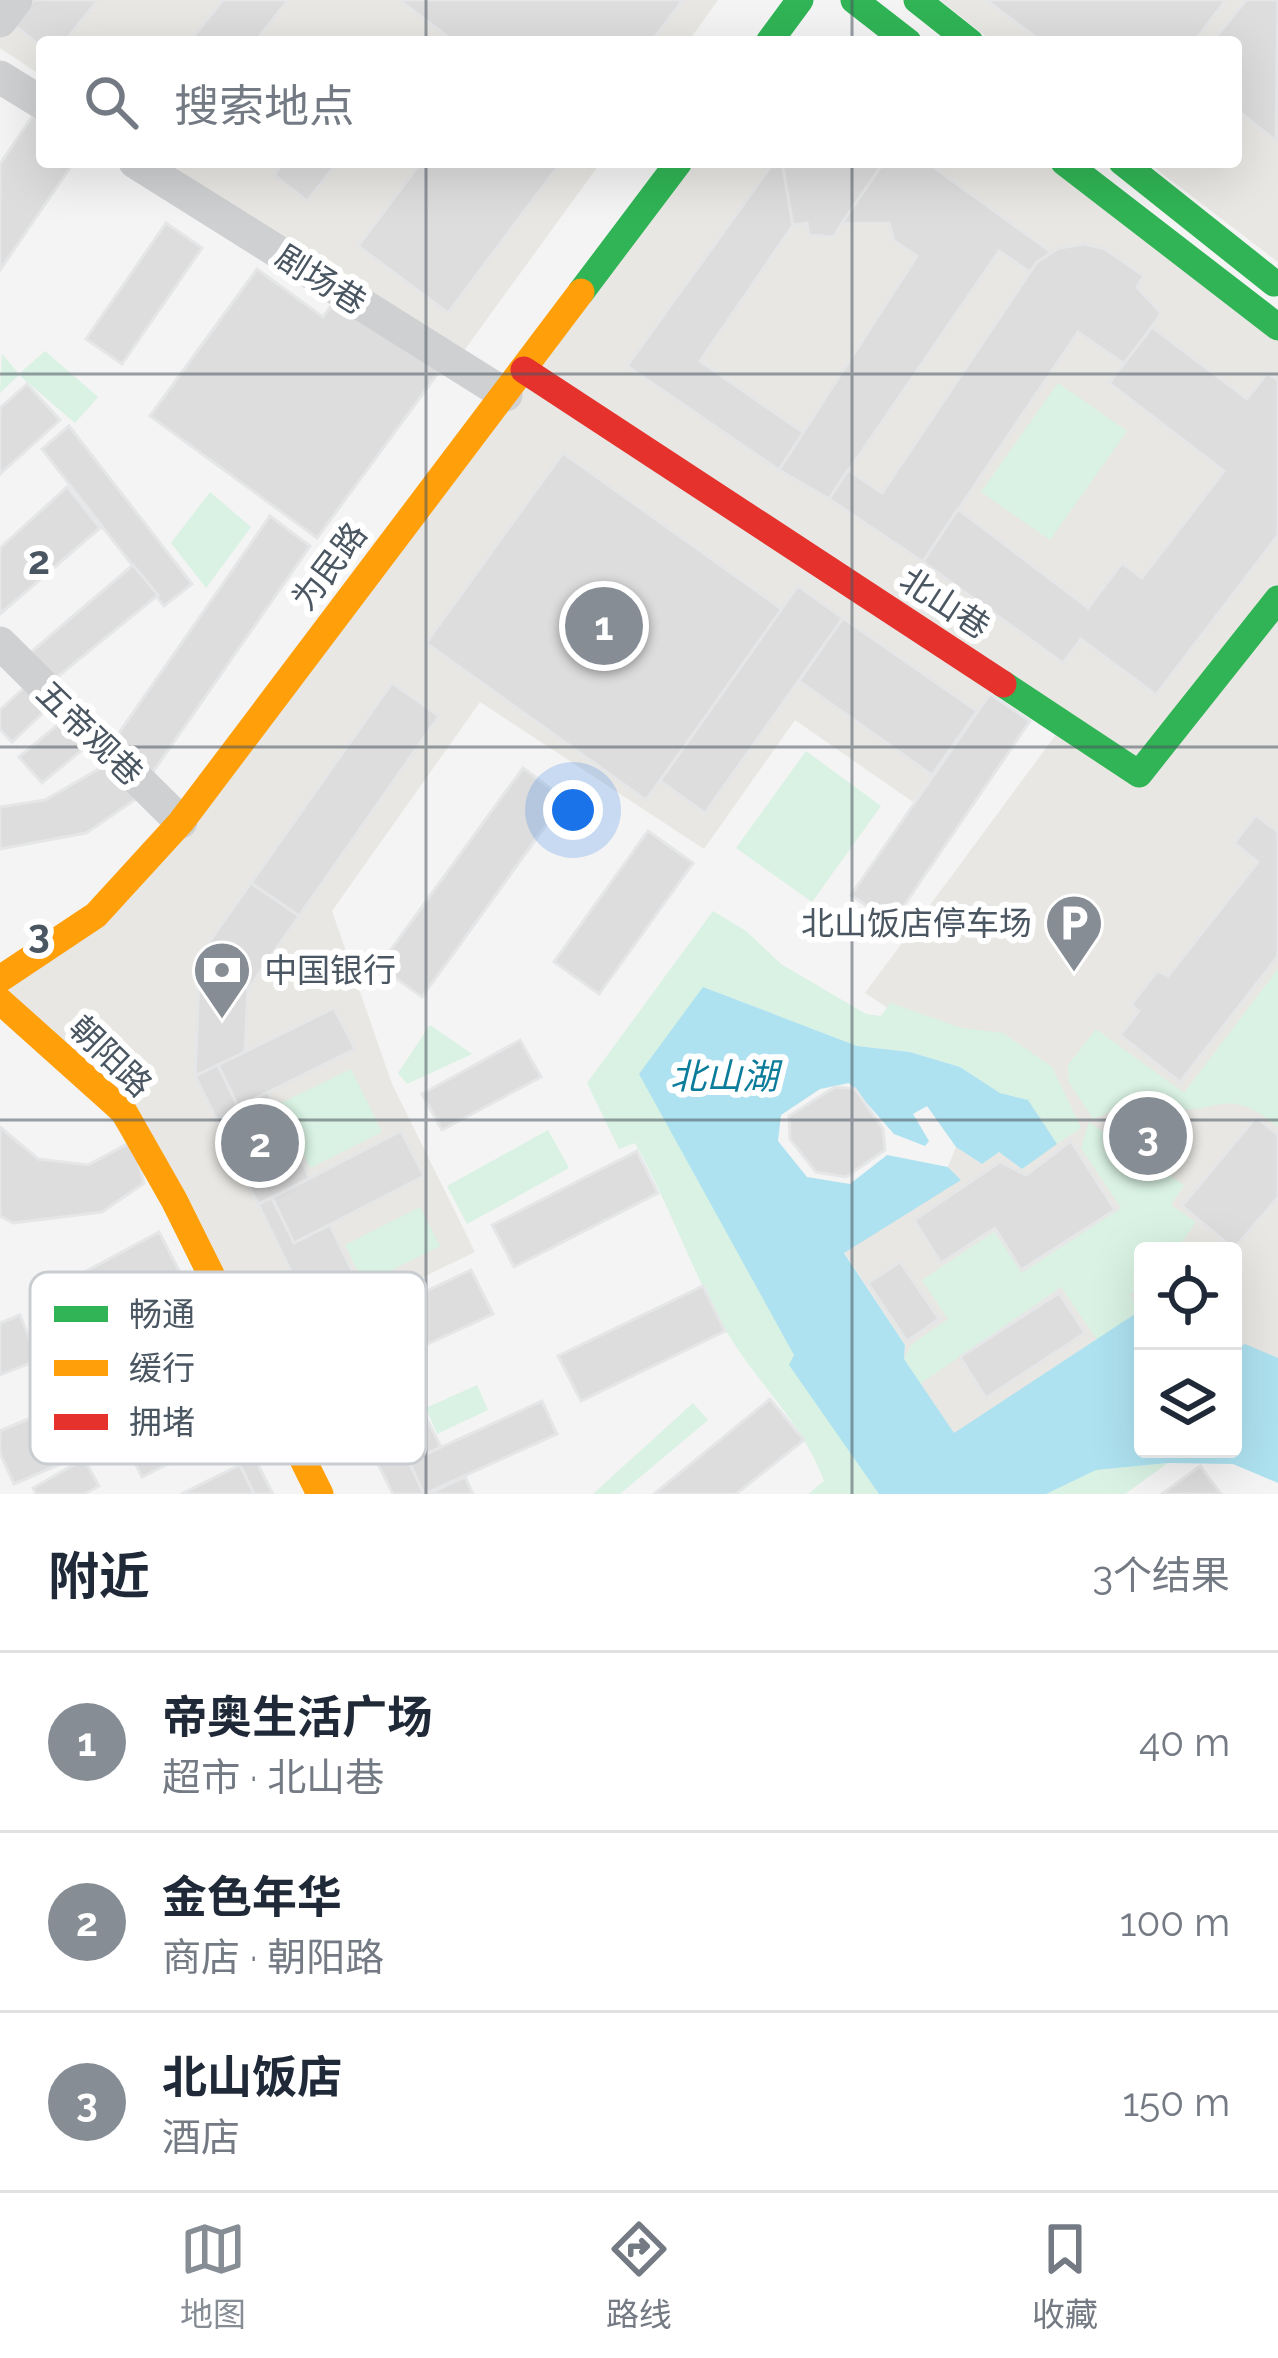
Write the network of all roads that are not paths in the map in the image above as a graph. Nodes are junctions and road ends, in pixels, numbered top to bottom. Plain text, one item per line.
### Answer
1 (16, 0) edge
2 (800, 0) edge
3 (854, 0) edge
4 (917, 0) edge
5 (0, 21) edge
6 (773, 36) edge
7 (900, 36) edge
8 (962, 36) edge
9 (146, 168) edge
10 (676, 168) edge
11 (1072, 168) edge
12 (1129, 168) edge
13 (1278, 286) edge
14 (1278, 327) edge
15 (515, 383) junction
16 (1278, 599) edge
17 (0, 643) edge
18 (181, 822) junction
19 (0, 979) edge
20 (0, 1001) edge
21 (210, 1272) edge
22 (305, 1464) edge
23 (320, 1494) edge

1 - 5 street
2 - 6 street
3 - 7 street
4 - 8 street
9 - 15 street, 剧场巷
10 - 15 street, 为民路
11 - 14 street
12 - 13 street
15 - 16 street, 北山巷
15 - 18 street, 为民路
17 - 18 street, 五帝观巷
18 - 19 street, 为民路
20 - 21 street, 朝阳路
22 - 23 street, 朝阳路

